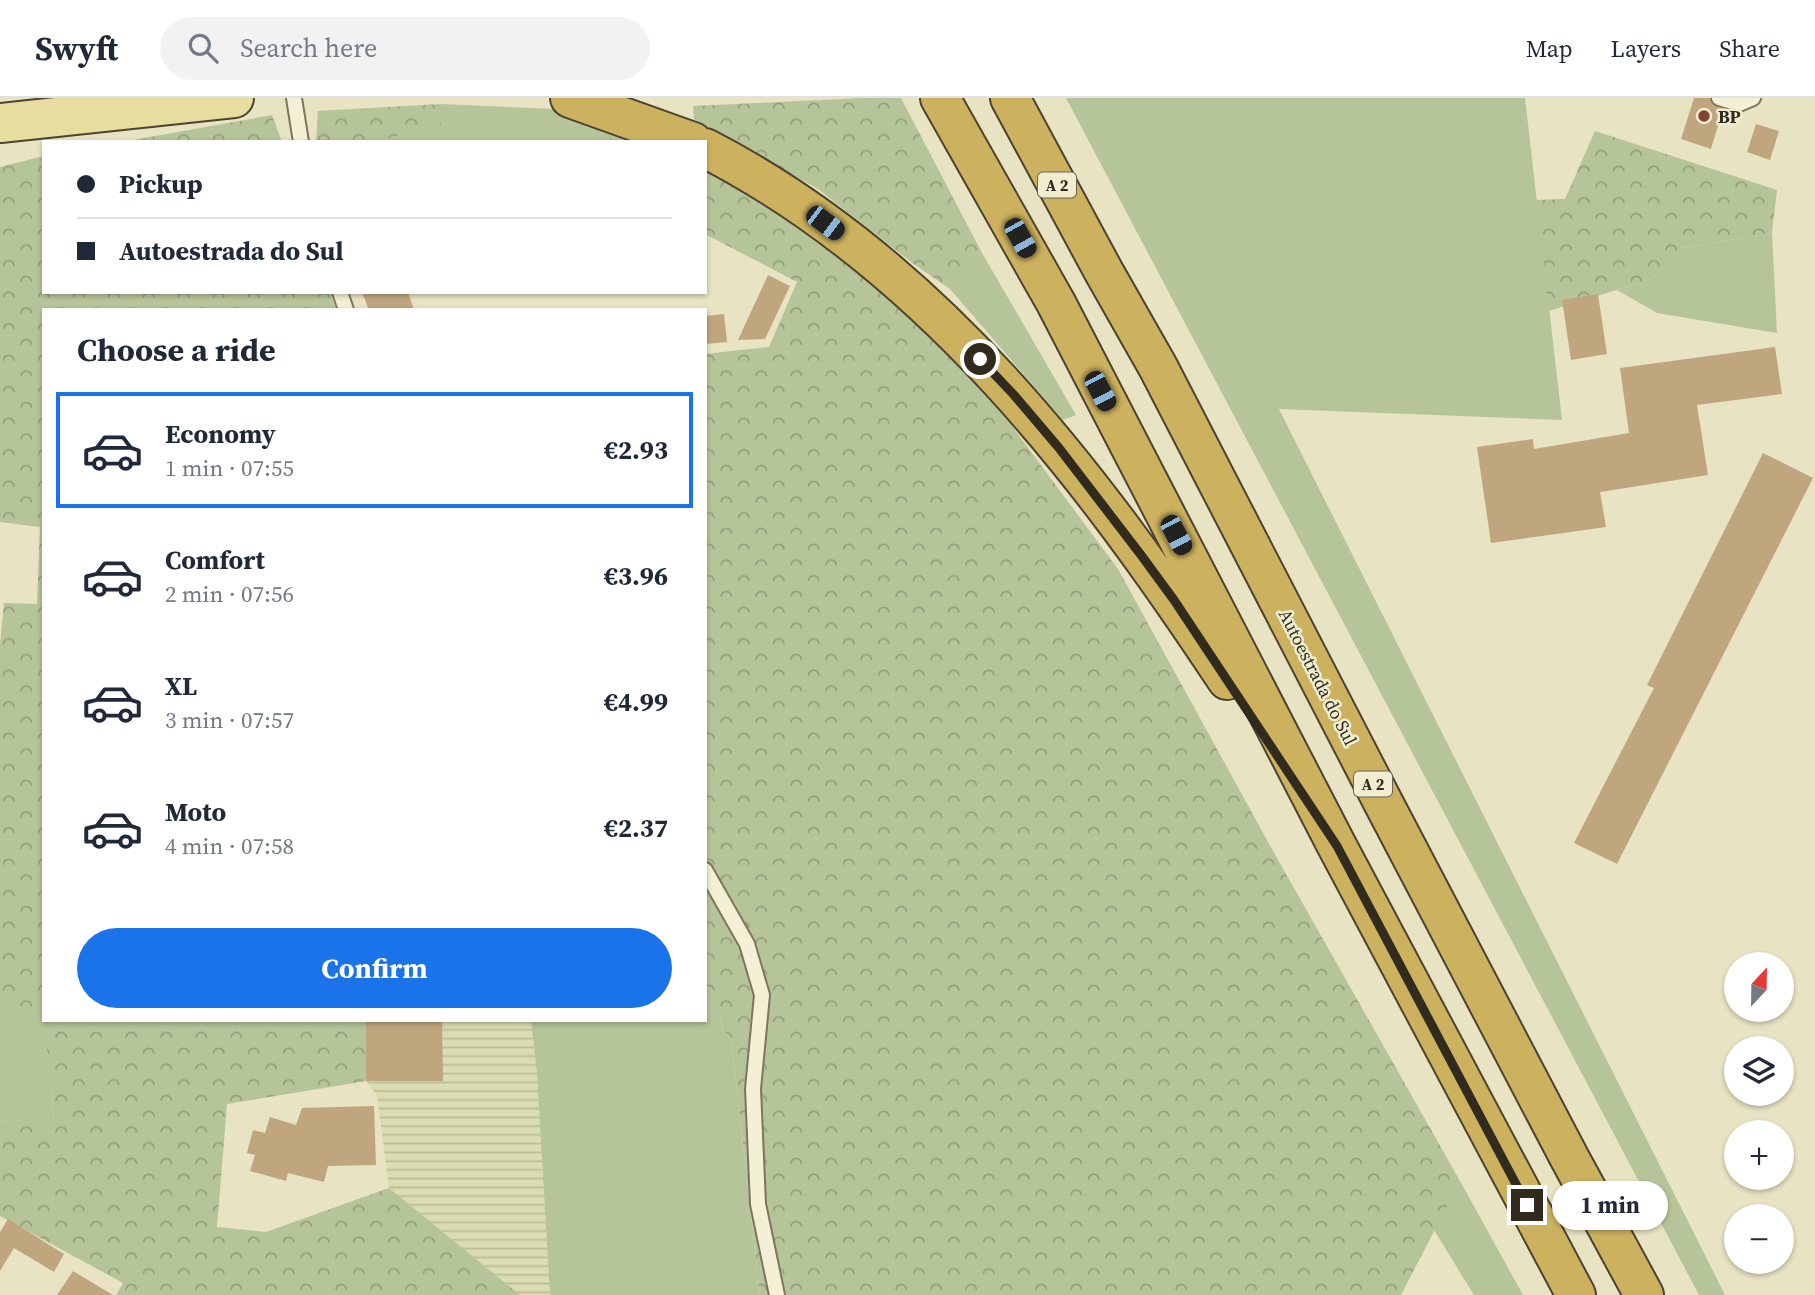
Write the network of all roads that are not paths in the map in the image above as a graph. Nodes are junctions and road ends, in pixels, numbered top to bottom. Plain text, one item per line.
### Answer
1 (233, 98) edge
2 (294, 98) edge
3 (570, 98) edge
4 (940, 98) edge
5 (1010, 98) edge
6 (1719, 98) edge
7 (1753, 98) edge
8 (99, 111) junction
9 (0, 123) edge
10 (301, 140) edge
11 (687, 140) edge
12 (0, 148) edge
13 (707, 149) edge
14 (1337, 846) junction
15 (707, 874) edge
16 (777, 1295) edge
17 (1576, 1295) edge
18 (1644, 1295) edge

1 - 8 main road
2 - 10 lane
3 - 11 highway
4 - 14 highway
5 - 18 highway, Autoestrada do Sul / A 2
6 - 7 lane
8 - 9 main road
8 - 12 main road
13 - 14 highway
14 - 17 highway
15 - 16 lane

